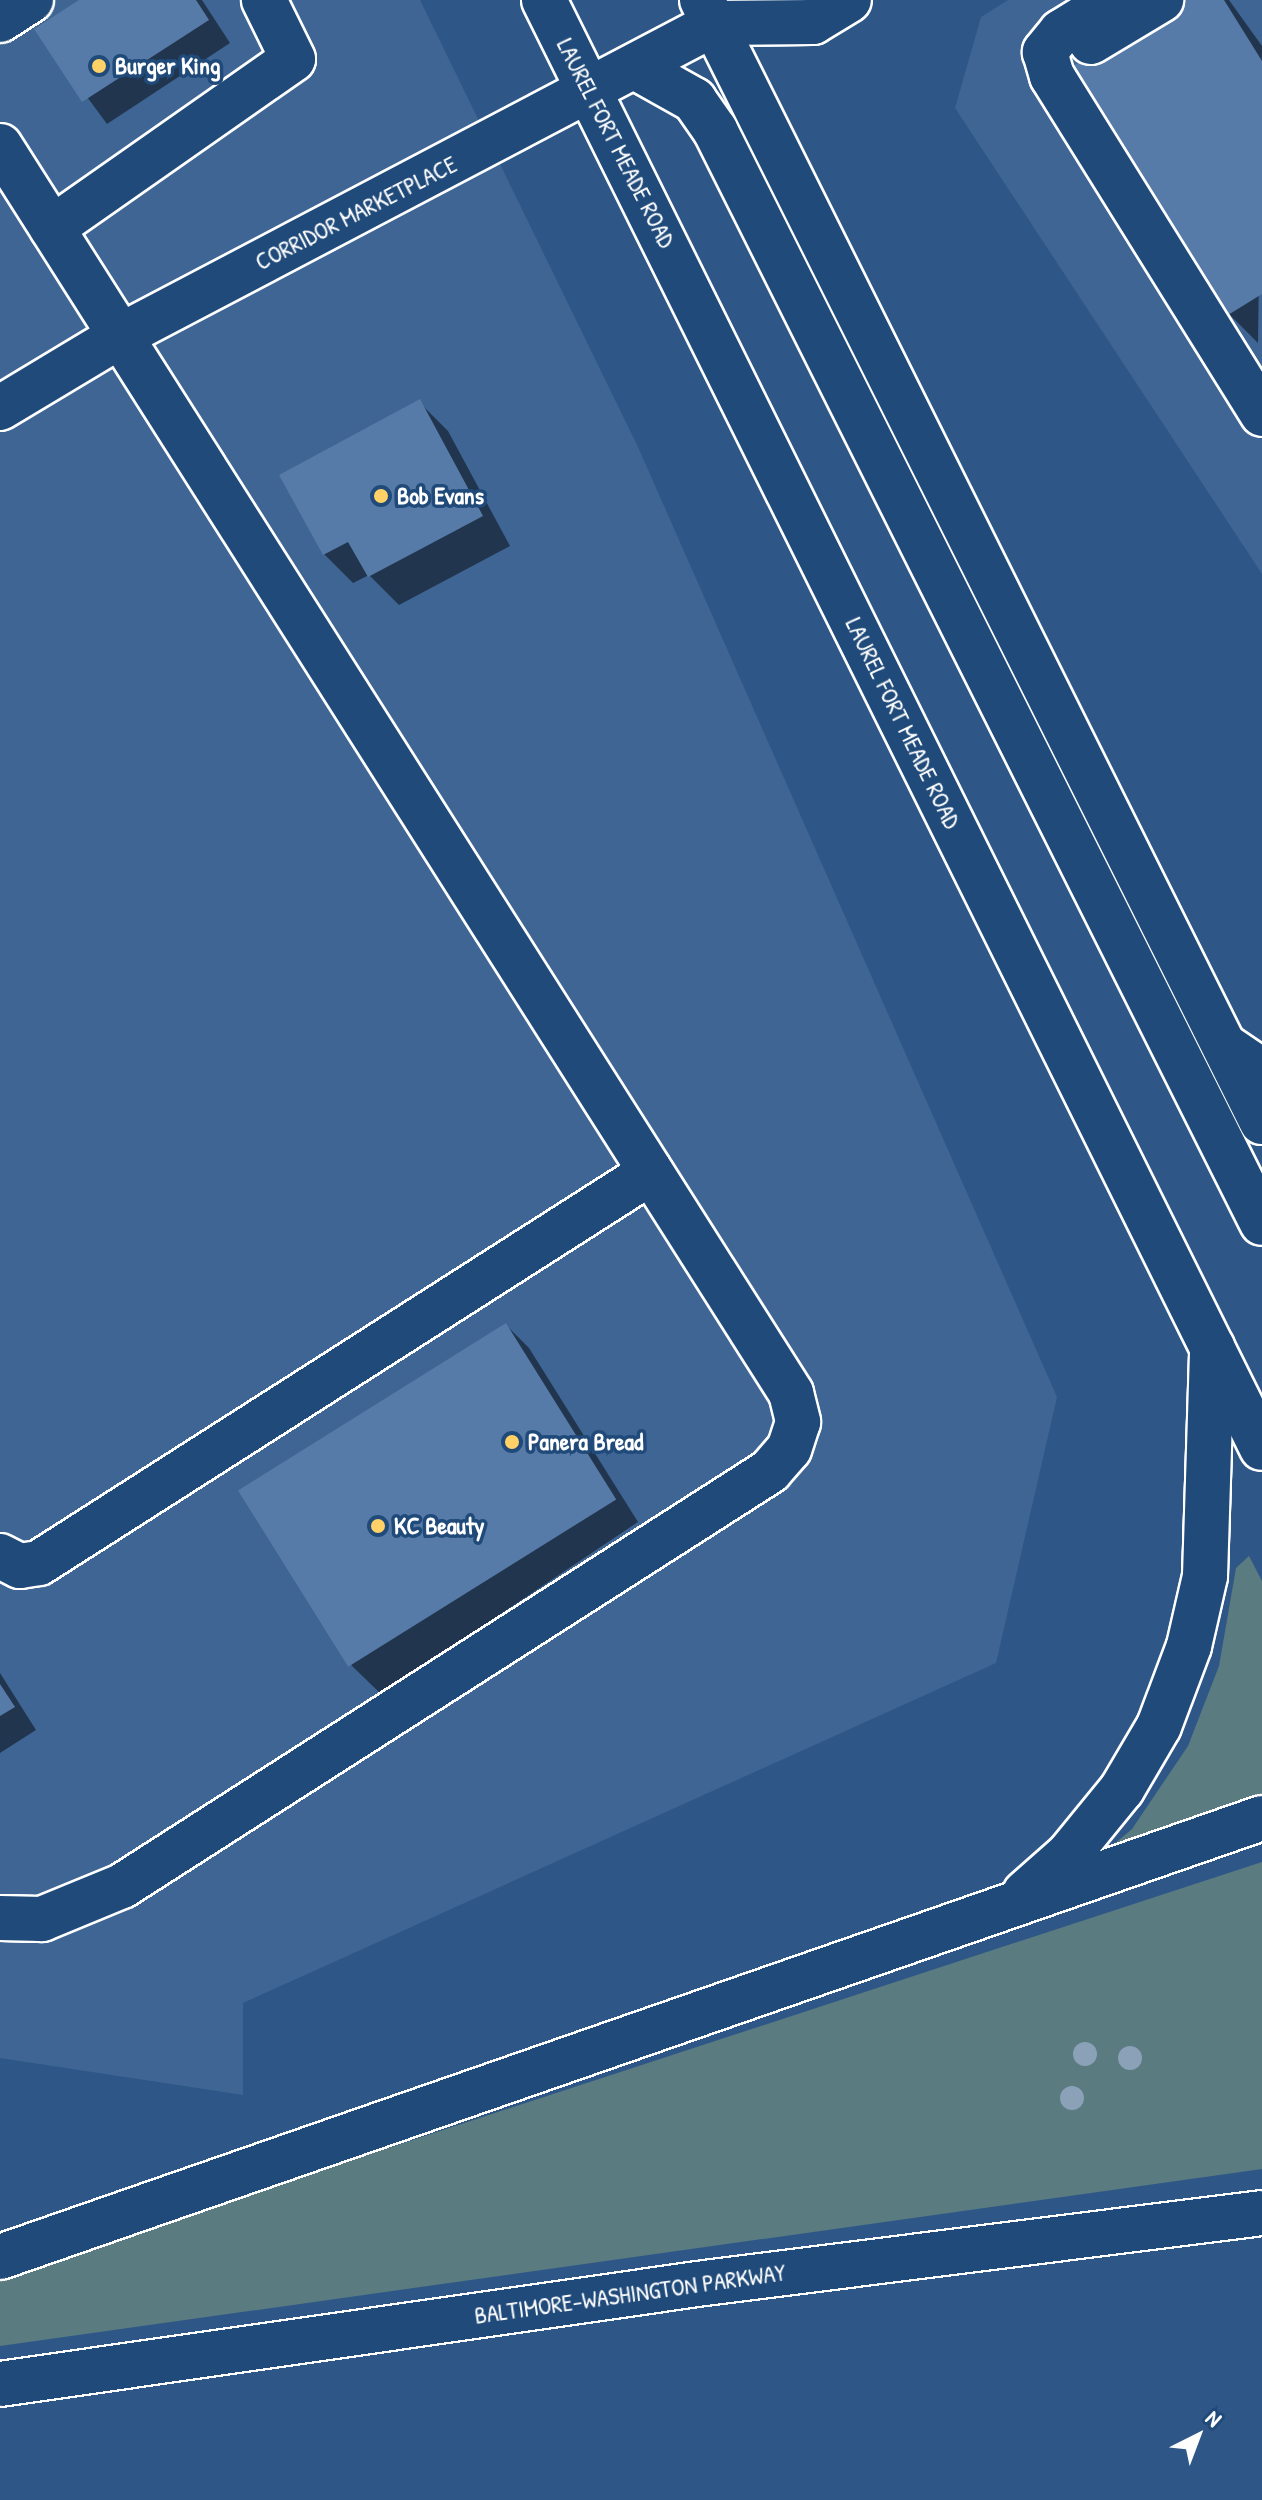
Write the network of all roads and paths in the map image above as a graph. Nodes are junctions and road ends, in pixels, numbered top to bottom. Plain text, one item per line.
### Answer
1 (31, 0) edge
2 (264, 0) edge
3 (544, 0) edge
4 (849, 0) edge
5 (1113, 0) edge
6 (1161, 0) edge
7 (716, 8) edge
8 (0, 20) edge
9 (635, 67) junction
10 (1050, 68) junction
11 (591, 91) junction
12 (0, 146) edge
13 (52, 228) junction
14 (120, 336) junction
15 (1259, 401) edge
16 (0, 408) edge
17 (1225, 1046) junction
18 (1262, 1071) edge
19 (1262, 1122) edge
20 (651, 1172) junction
21 (1262, 1223) edge
22 (1212, 1347) junction
23 (1262, 1448) edge
24 (0, 1556) edge
25 (1262, 1818) edge
26 (1007, 1908) junction
27 (0, 1918) edge
28 (1262, 2213) edge
29 (0, 2257) edge
30 (0, 2384) edge

1 - 8 main road
2 - 13 main road
3 - 11 main road, LAUREL FORT MEADE ROAD
4 - 7 main road
5 - 10 main road
6 - 10 main road
7 - 9 main road, CORRIDOR MARKETPLACE
7 - 17 main road
9 - 11 main road, CORRIDOR MARKETPLACE
9 - 21 main road
10 - 15 main road
11 - 14 main road, CORRIDOR MARKETPLACE
11 - 22 main road, LAUREL FORT MEADE ROAD
12 - 13 main road
13 - 14 main road
14 - 16 main road, CORRIDOR MARKETPLACE
14 - 20 main road
17 - 18 main road
17 - 19 main road
20 - 24 main road
20 - 27 main road
22 - 23 main road, LAUREL FORT MEADE ROAD
22 - 26 main road
25 - 26 main road
26 - 29 main road
28 - 30 main road, BALTIMORE-WASHINGTON PARKWAY

